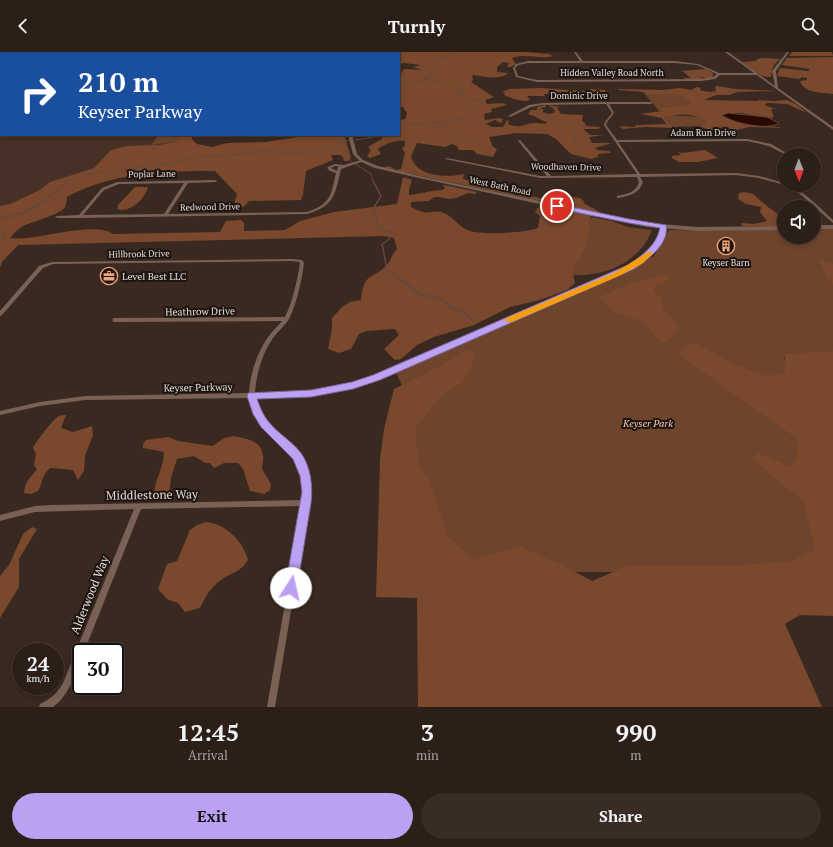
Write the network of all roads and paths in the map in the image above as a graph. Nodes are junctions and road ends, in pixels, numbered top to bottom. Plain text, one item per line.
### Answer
1 (574, 52) edge
2 (726, 52) edge
3 (788, 52) edge
4 (582, 62) junction
5 (719, 74) junction
6 (756, 74) junction
7 (777, 88) junction
8 (606, 103) junction
9 (651, 103) dead end
10 (508, 116) dead end
11 (833, 129) edge
12 (350, 136) edge
13 (520, 141) dead end
14 (615, 141) junction
15 (777, 150) edge
16 (447, 159) dead end
17 (362, 161) junction
18 (344, 166) junction
19 (338, 172) junction
20 (638, 175) junction
21 (550, 177) junction
22 (187, 181) junction
23 (215, 181) dead end
24 (777, 182) edge
25 (799, 192) edge
26 (618, 197) dead end
27 (165, 216) junction
28 (57, 217) dead end
29 (80, 217) junction
30 (833, 222) edge
31 (664, 227) junction
32 (821, 227) edge
33 (833, 227) edge
34 (777, 228) edge
35 (0, 314) edge
36 (286, 318) junction
37 (114, 320) dead end
38 (251, 396) junction
39 (0, 413) edge
40 (306, 503) junction
41 (139, 506) junction
42 (0, 518) edge
43 (43, 707) edge
44 (271, 707) edge

1 - 4 street
2 - 6 street
3 - 7 street
4 - 5 street
4 - 5 street, Hidden Valley Road North
5 - 6 street, Hidden Valley Road North
6 - 7 street
7 - 11 street
8 - 9 street, Dominic Drive
8 - 10 street, Dominic Drive
8 - 14 street
12 - 17 street
13 - 21 street
14 - 15 street, Adam Run Drive
14 - 20 street
16 - 21 street, Woodhaven Drive
17 - 18 street, Redwood Drive
17 - 31 street, West Bath Road
18 - 19 street, Redwood Drive
18 - 19 street, Redwood Drive
19 - 27 street, Redwood Drive
20 - 21 street, Woodhaven Drive
20 - 24 street, Woodhaven Drive
20 - 26 street
22 - 23 street, Poplar Lane
22 - 27 street
22 - 29 street, Poplar Lane
25 - 30 street, Woodhaven Drive
27 - 29 street, Redwood Drive
28 - 29 street, Redwood Drive
31 - 34 street, West Bath Road
31 - 38 street, Keyser Parkway
32 - 33 street
35 - 36 street, Hillbrook Drive
36 - 37 street, Heathrow Drive
36 - 38 street
38 - 39 street, Keyser Parkway
38 - 40 street
40 - 41 street, Middlestone Way
40 - 44 street
41 - 42 street, Middlestone Way
41 - 43 street, Alderwood Way

